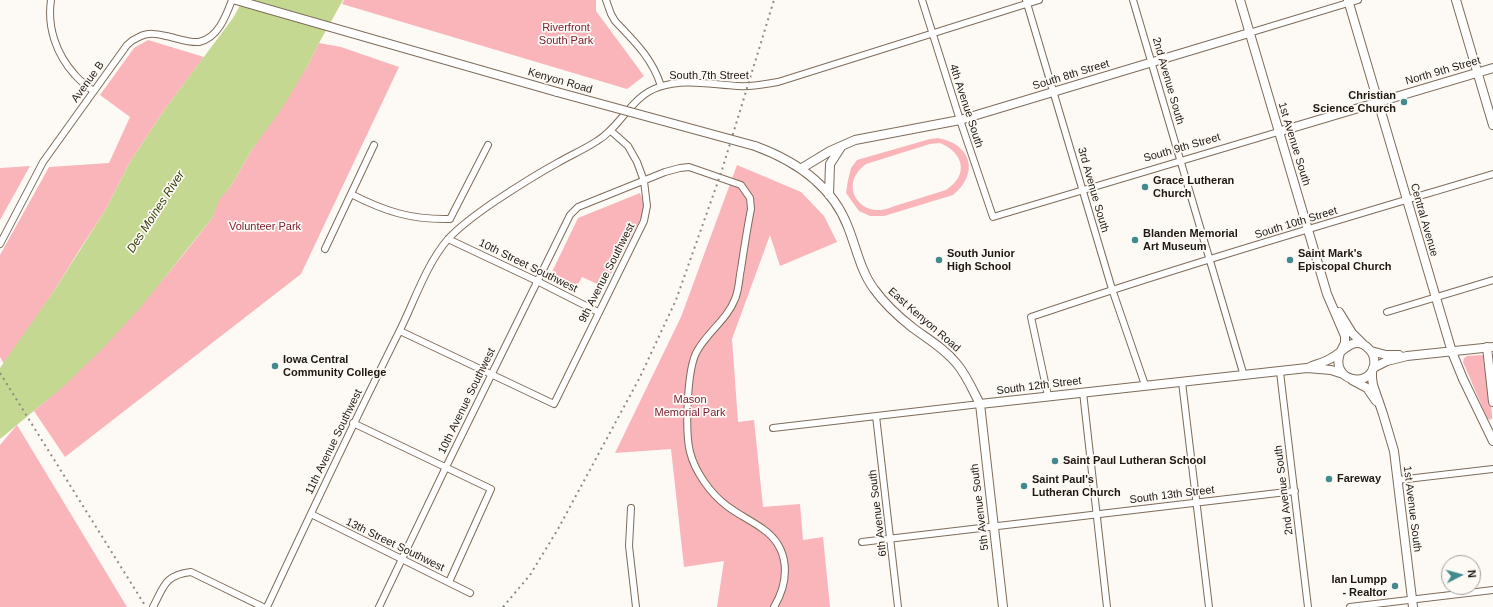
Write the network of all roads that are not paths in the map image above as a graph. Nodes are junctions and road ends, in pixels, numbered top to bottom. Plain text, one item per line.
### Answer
1 (51, 0) edge
2 (232, 0) edge
3 (236, 0) edge
4 (606, 0) edge
5 (922, 0) edge
6 (1039, 0) edge
7 (1133, 0) edge
8 (1240, 0) edge
9 (1358, 0) edge
10 (1456, 0) edge
11 (1348, 1) edge
12 (1027, 2) edge
13 (1249, 33) junction
14 (932, 34) junction
15 (1152, 62) junction
16 (1493, 68) edge
17 (1478, 73) junction
18 (661, 86) junction
19 (93, 91) junction
20 (1054, 92) junction
21 (1377, 102) junction
22 (960, 120) junction
23 (1493, 125) edge
24 (611, 131) junction
25 (1278, 132) junction
26 (374, 145) dead end
27 (488, 145) dead end
28 (842, 145) junction
29 (1180, 160) junction
30 (802, 168) junction
31 (1493, 174) edge
32 (644, 181) junction
33 (1083, 189) junction
34 (351, 194) junction
35 (829, 195) junction
36 (1406, 200) junction
37 (993, 217) joint
38 (450, 219) junction
39 (460, 227) junction
40 (849, 228) joint
41 (1308, 229) junction
42 (448, 239) junction
43 (0, 244) edge
44 (325, 249) dead end
45 (1210, 259) junction
46 (1493, 280) edge
47 (537, 281) junction
48 (1112, 289) junction
49 (1327, 294) junction
50 (1435, 297) junction
51 (598, 312) junction
52 (1387, 312) dead end
53 (400, 331) junction
54 (1364, 345) junction
55 (1490, 347) edge
56 (1371, 351) junction
57 (1341, 352) junction
58 (1452, 352) junction
59 (1408, 356) junction
60 (1307, 368) junction
61 (1373, 370) junction
62 (1280, 372) junction
63 (492, 373) junction
64 (1343, 374) junction
65 (1244, 376) junction
66 (1351, 379) junction
67 (1182, 382) junction
68 (1145, 385) junction
69 (1083, 392) junction
70 (1048, 396) junction
71 (1493, 402) edge
72 (980, 404) junction
73 (1383, 414) junction
74 (876, 416) junction
75 (353, 423) junction
76 (773, 428) dead end
77 (1493, 441) edge
78 (446, 467) junction
79 (1493, 468) edge
80 (1398, 480) junction
81 (1294, 491) junction
82 (1197, 503) junction
83 (631, 508) dead end
84 (310, 514) junction
85 (1097, 514) junction
86 (994, 526) junction
87 (891, 538) junction
88 (862, 542) dead end
89 (402, 559) junction
90 (449, 582) junction
91 (1493, 590) edge
92 (470, 593) dead end
93 (1413, 603) edge
94 (153, 607) edge
95 (263, 607) edge
96 (267, 607) edge
97 (379, 607) edge
98 (636, 607) edge
99 (774, 607) edge
100 (898, 607) edge
101 (1003, 607) edge
102 (1107, 607) edge
103 (1209, 607) edge
104 (1308, 607) edge
105 (1350, 607) edge

1 - 19 street
2 - 19 street, Avenue B
3 - 30 main road, Kenyon Road, bridge
4 - 18 street
5 - 14 street, 4th Avenue South
6 - 12 street, South 7th Street
7 - 15 street, 2nd Avenue South
8 - 13 main road, 1st Avenue South
9 - 11 street, South 8th Street
10 - 17 main road
11 - 13 street, South 8th Street
11 - 21 main road, Central Avenue
12 - 14 street, South 7th Street
12 - 20 street, 3rd Avenue South
13 - 15 main road, South 8th Street
13 - 25 main road, 1st Avenue South
14 - 18 street, South 7th Street
14 - 22 street, 4th Avenue South
15 - 20 main road, South 8th Street
15 - 29 street, 2nd Avenue South
16 - 17 main road, North 9th Street
17 - 21 main road, North 9th Street
17 - 23 main road
18 - 24 street, South 7th Street
19 - 43 street, Avenue B
20 - 22 main road, South 8th Street
20 - 33 street, 3rd Avenue South
21 - 25 main road, South 9th Street
21 - 36 main road, Central Avenue
22 - 28 main road, South 8th Street
22 - 37 street, 4th Avenue South
24 - 32 street, 9th Avenue Southwest
24 - 39 street, South 7th Street
25 - 29 street, South 9th Street
25 - 41 main road, 1st Avenue South
26 - 34 street
27 - 38 street
28 - 30 main road, South 8th Street
28 - 35 main road
29 - 33 street, South 9th Street
29 - 45 street, 2nd Avenue South
30 - 35 main road, Kenyon Road
31 - 36 street, South 10th Street
32 - 47 street, 10th Avenue Southwest
32 - 51 street, 9th Avenue Southwest
32 - 99 street
33 - 37 street, South 9th Street
33 - 48 street, 3rd Avenue South
34 - 38 street
34 - 44 street
35 - 40 main road, Kenyon Road
36 - 41 street, South 10th Street
36 - 50 main road, Central Avenue
38 - 39 street
39 - 42 street, 11th Avenue Southwest
40 - 72 main road, East Kenyon Road
41 - 45 street, South 10th Street
41 - 49 main road, 1st Avenue South
42 - 47 street, 10th Street Southwest
42 - 53 street, 11th Avenue Southwest
45 - 48 street, South 10th Street
45 - 65 street, 2nd Avenue South
46 - 50 street
47 - 51 street, 10th Street Southwest
47 - 63 street, 10th Avenue Southwest
48 - 68 street, 3rd Avenue South
48 - 70 street, South 10th Street
49 - 54 main road, 1st Avenue South
49 - 57 main road, 1st Avenue South
50 - 52 street
50 - 58 main road, Central Avenue
51 - 63 street, 9th Avenue Southwest
53 - 63 street
53 - 75 street, 11th Avenue Southwest
54 - 56 main road
54 - 57 main road
55 - 58 main road
55 - 71 main road
56 - 59 main road
56 - 61 main road
57 - 60 main road, South 12th Street
57 - 64 main road
58 - 59 main road
58 - 77 main road, Central Avenue
59 - 61 main road
60 - 62 main road, South 12th Street
60 - 64 main road, South 12th Street
61 - 66 main road
61 - 73 main road, 1st Avenue South
62 - 65 main road, South 12th Street
62 - 81 street, 2nd Avenue South
63 - 78 street, 10th Avenue Southwest
64 - 66 main road
65 - 67 main road, South 12th Street
66 - 73 main road, 1st Avenue South
67 - 68 main road, South 12th Street
67 - 82 street
68 - 69 main road, South 12th Street
69 - 70 main road, South 12th Street
69 - 85 street
70 - 72 main road, South 12th Street
72 - 74 street, South 12th Street
72 - 86 main road, 5th Avenue South
73 - 80 main road, 1st Avenue South
74 - 76 street, South 12th Street
74 - 87 street, 6th Avenue South
75 - 78 street
75 - 84 street, 11th Avenue Southwest
78 - 89 street, 10th Avenue Southwest
78 - 90 street
79 - 80 street
80 - 93 main road, 1st Avenue South
81 - 82 street, South 13th Street
81 - 104 street, 2nd Avenue South
82 - 85 street, South 13th Street
82 - 103 street
83 - 98 street
84 - 89 street, 13th Street Southwest
84 - 96 street, 11th Avenue Southwest
85 - 86 street, South 13th Street
85 - 102 street
86 - 87 street, South 13th Street
86 - 101 main road, 5th Avenue South
87 - 88 street, South 13th Street
87 - 100 street, 6th Avenue South
89 - 90 street, 13th Street Southwest
89 - 97 street, 10th Avenue Southwest
90 - 92 street, 13th Street Southwest
91 - 93 street
93 - 105 street
94 - 95 street

